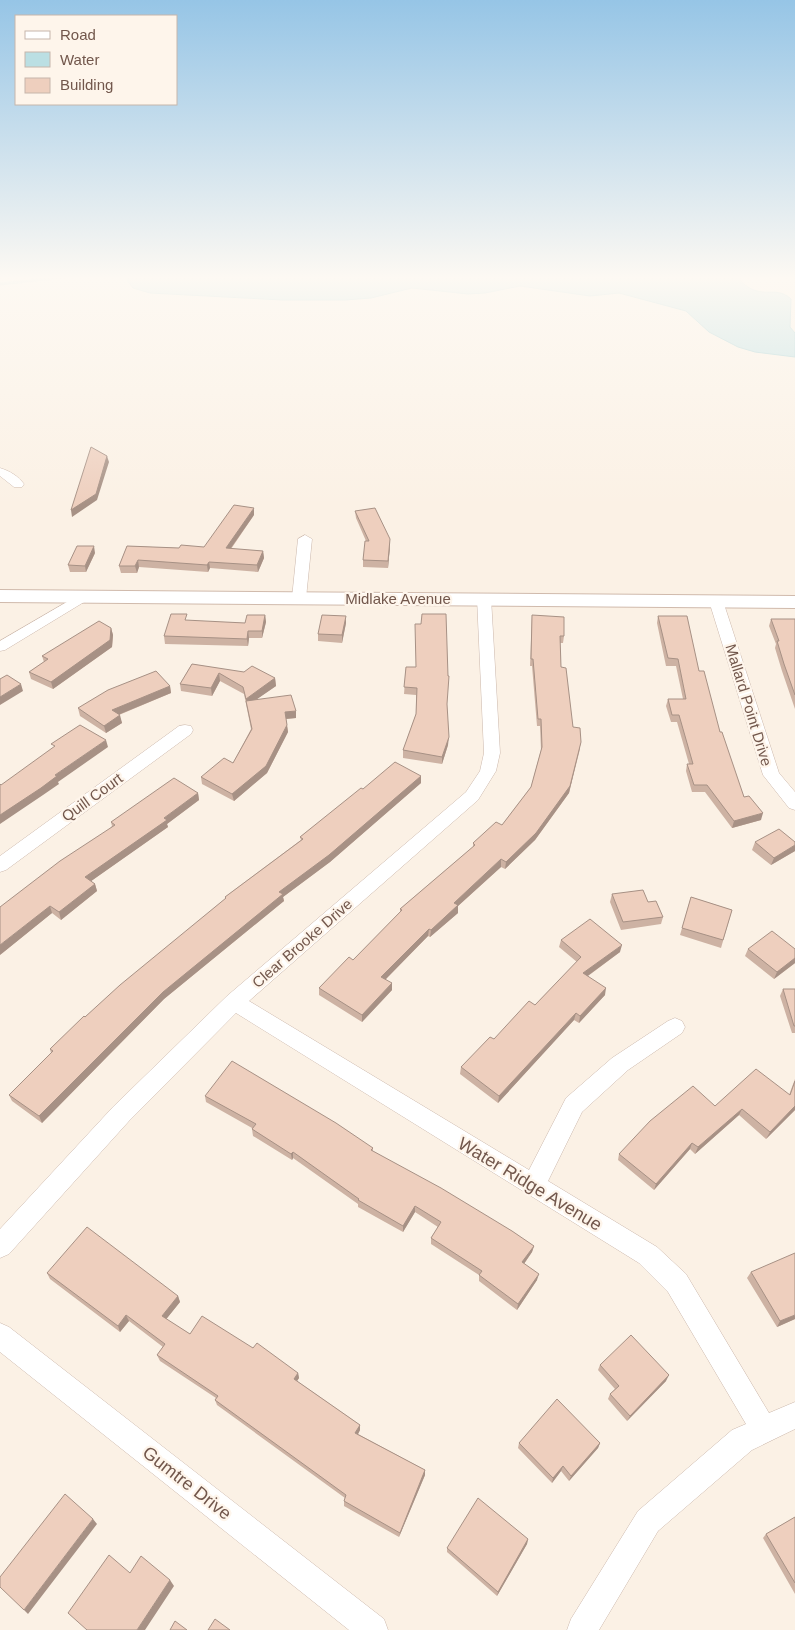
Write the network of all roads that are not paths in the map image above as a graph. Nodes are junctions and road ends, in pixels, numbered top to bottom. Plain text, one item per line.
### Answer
1 (0, 472) edge
2 (18, 484) dead end
3 (305, 539) dead end
4 (0, 596) edge
5 (84, 596) junction
6 (299, 598) junction
7 (484, 598) junction
8 (716, 601) junction
9 (795, 602) edge
10 (0, 647) edge
11 (185, 730) dead end
12 (795, 804) edge
13 (0, 865) edge
14 (234, 1002) junction
15 (676, 1027) dead end
16 (533, 1186) junction
17 (0, 1246) edge
18 (0, 1336) edge
19 (795, 1415) edge
20 (764, 1430) junction
21 (373, 1630) edge
22 (582, 1630) edge

1 - 2 street
3 - 6 street
4 - 5 street, Midlake Avenue
5 - 6 street, Midlake Avenue
5 - 10 street
6 - 7 street, Midlake Avenue
7 - 8 street, Midlake Avenue
7 - 14 street, Clear Brooke Drive
8 - 9 street, Midlake Avenue
8 - 12 street, Mallard Point Drive
11 - 13 street, Quill Court
14 - 16 street, Water Ridge Avenue
14 - 17 street, Clear Brooke Drive
15 - 16 street
16 - 20 street, Water Ridge Avenue
18 - 21 street, Gumtre Drive
19 - 20 street
20 - 22 street

